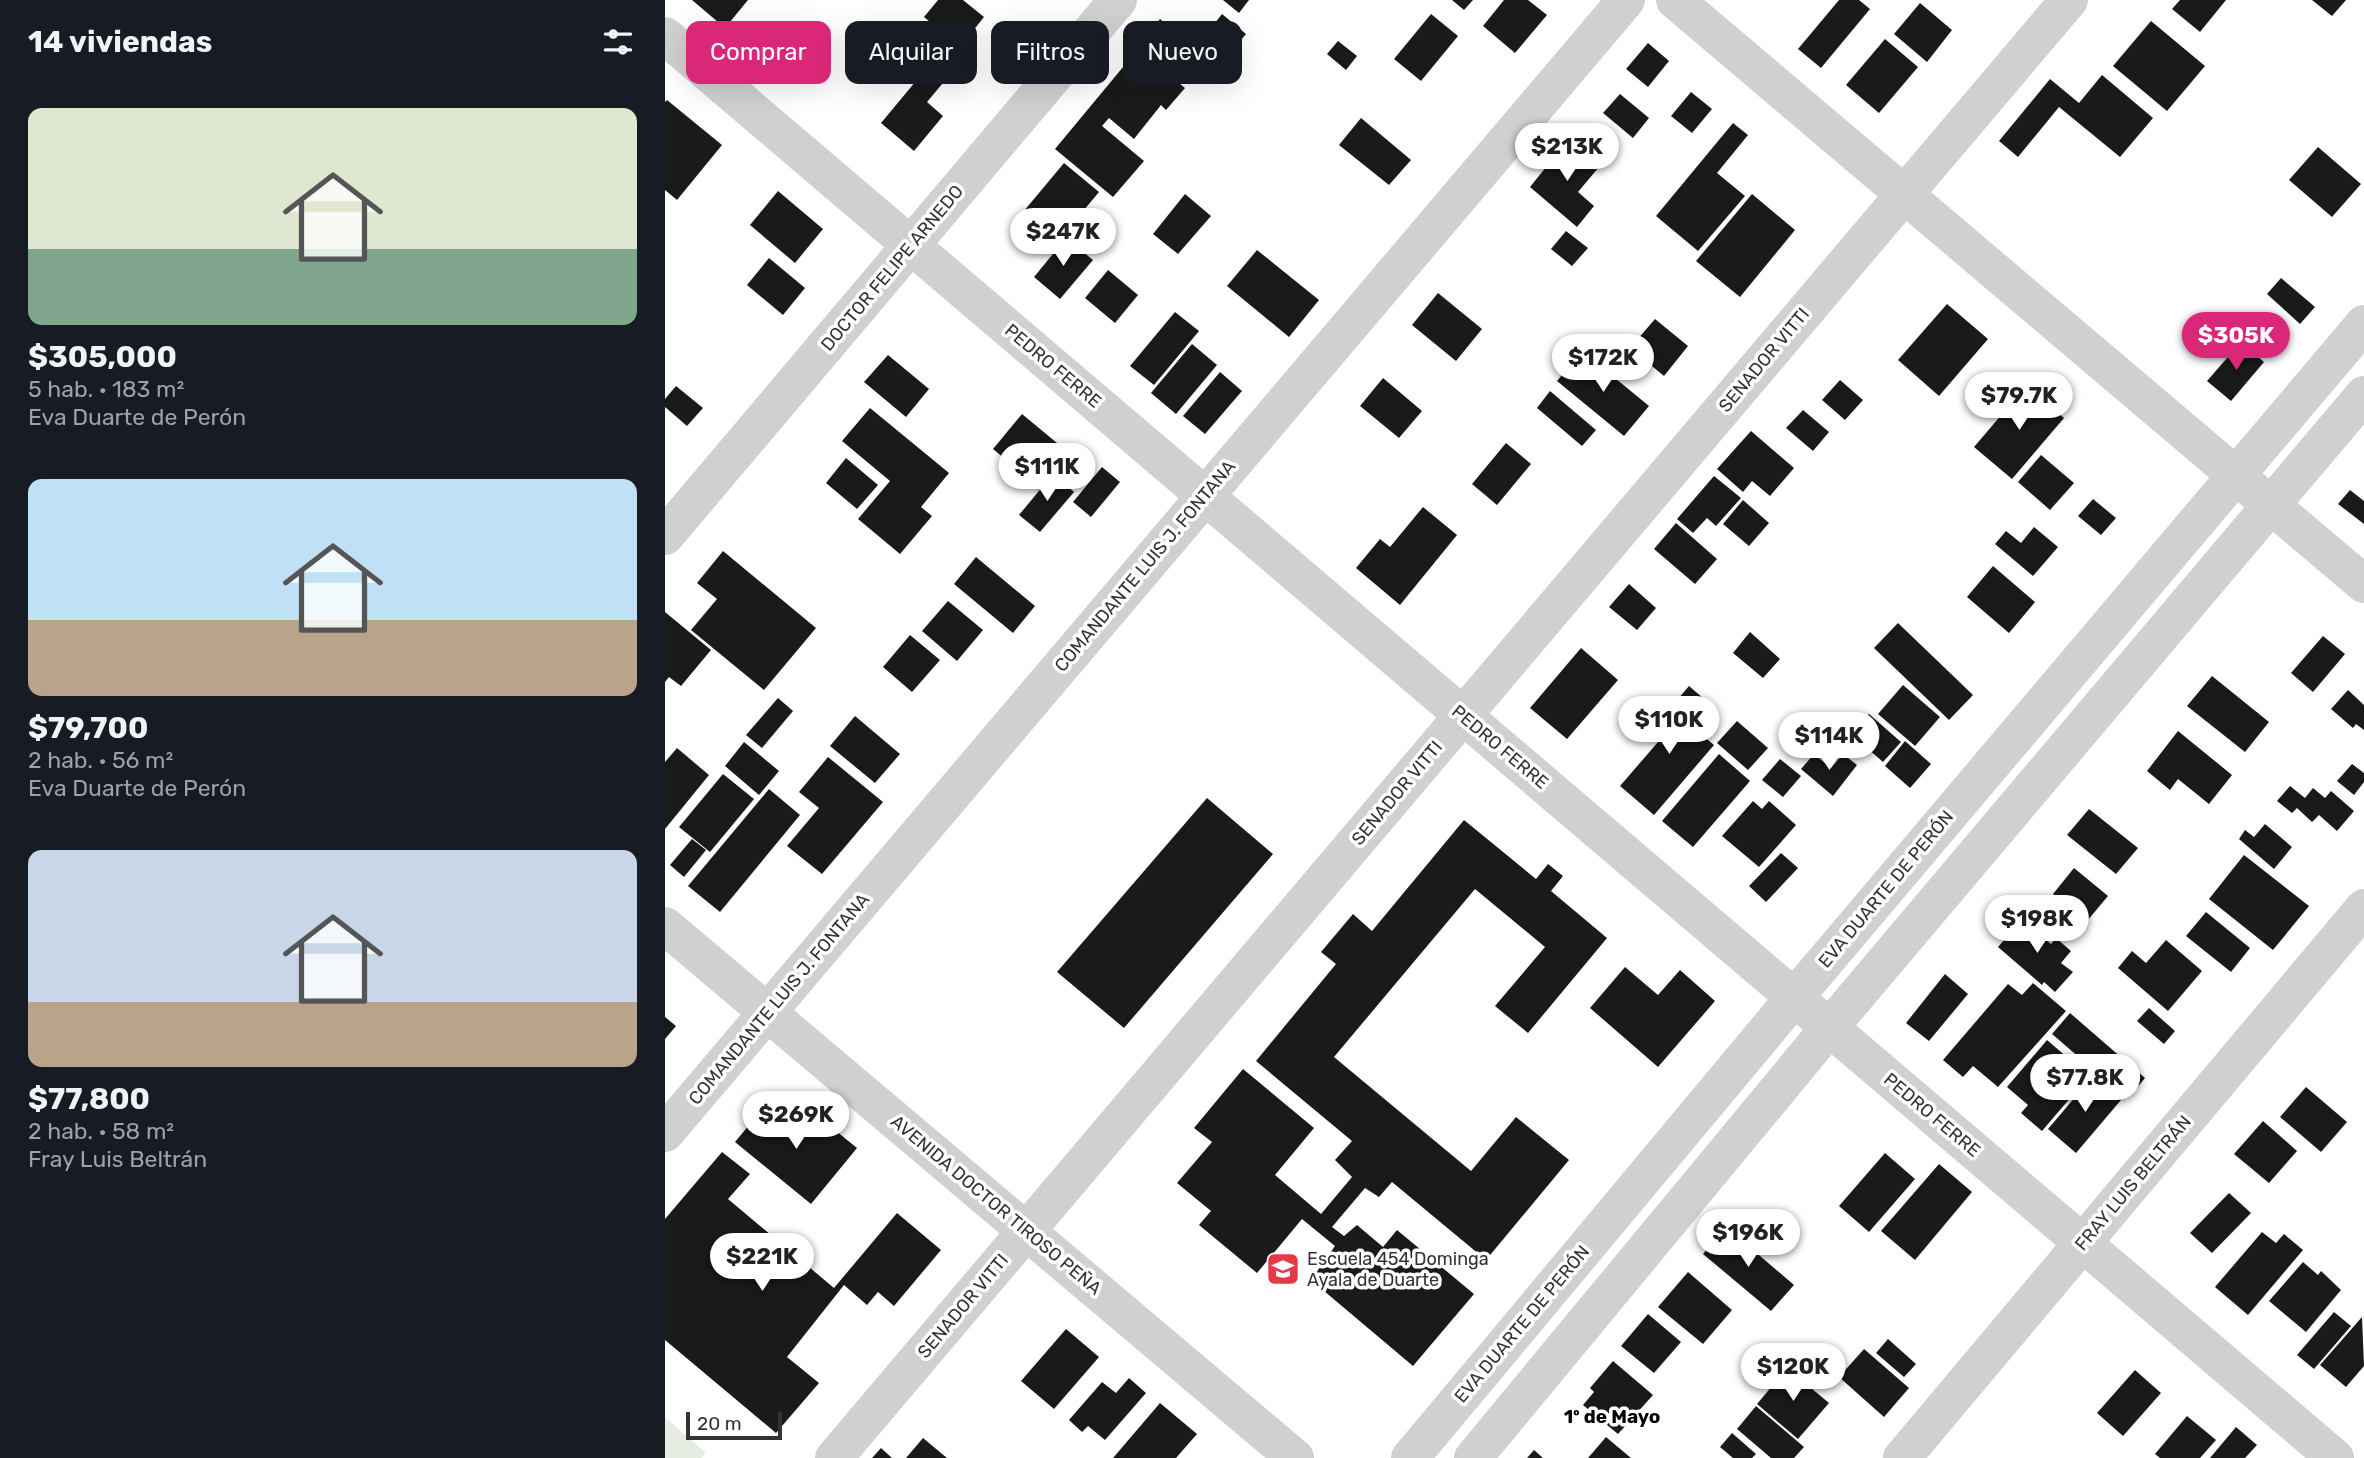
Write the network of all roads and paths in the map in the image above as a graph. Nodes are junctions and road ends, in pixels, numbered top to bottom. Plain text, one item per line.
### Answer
1 (1118, 0) edge
2 (1626, 0) edge
3 (1675, 0) edge
4 (2069, 0) edge
5 (665, 36) edge
6 (1904, 194) junction
7 (911, 245) junction
8 (2364, 324) edge
9 (2364, 396) edge
10 (2236, 475) junction
11 (1205, 496) junction
12 (2272, 506) junction
13 (665, 536) edge
14 (2364, 584) edge
15 (1463, 715) junction
16 (2364, 908) edge
17 (665, 926) edge
18 (1794, 998) junction
19 (767, 1013) junction
20 (1829, 1028) junction
21 (665, 1133) edge
22 (1027, 1231) junction
23 (2082, 1243) junction
24 (2364, 1452) edge
25 (834, 1458) edge
26 (1295, 1458) edge
27 (1411, 1458) edge
28 (1473, 1458) edge
29 (1902, 1458) edge
30 (2335, 1458) edge
31 (2359, 1458) edge

1 - 7 street, DOCTOR FELIPE ARNEDO
2 - 11 street, COMANDANTE LUIS J. FONTANA
3 - 6 street
4 - 6 street, SENADOR VITTI
5 - 7 street, PEDRO FERRE
6 - 10 street
6 - 15 street, SENADOR VITTI
7 - 11 street, PEDRO FERRE
7 - 13 street, DOCTOR FELIPE ARNEDO
8 - 10 street, EVA DUARTE DE PERÓN
9 - 12 street
10 - 12 street
10 - 18 street, EVA DUARTE DE PERÓN
11 - 15 street, PEDRO FERRE
11 - 19 street, COMANDANTE LUIS J. FONTANA
12 - 14 street
12 - 20 street
15 - 18 street, PEDRO FERRE
15 - 22 street, SENADOR VITTI
16 - 23 street, FRAY LUIS BELTRÁN
17 - 19 street, AVENIDA DOCTOR TIROSO PEÑA
18 - 20 street, PEDRO FERRE
18 - 27 street, EVA DUARTE DE PERÓN
19 - 21 street, COMANDANTE LUIS J. FONTANA
19 - 22 street, AVENIDA DOCTOR TIROSO PEÑA
20 - 23 street, PEDRO FERRE
20 - 28 street
22 - 25 street, SENADOR VITTI
22 - 26 street, AVENIDA DOCTOR TIROSO PEÑA
23 - 29 street, FRAY LUIS BELTRÁN
23 - 30 street, PEDRO FERRE
24 - 31 street

